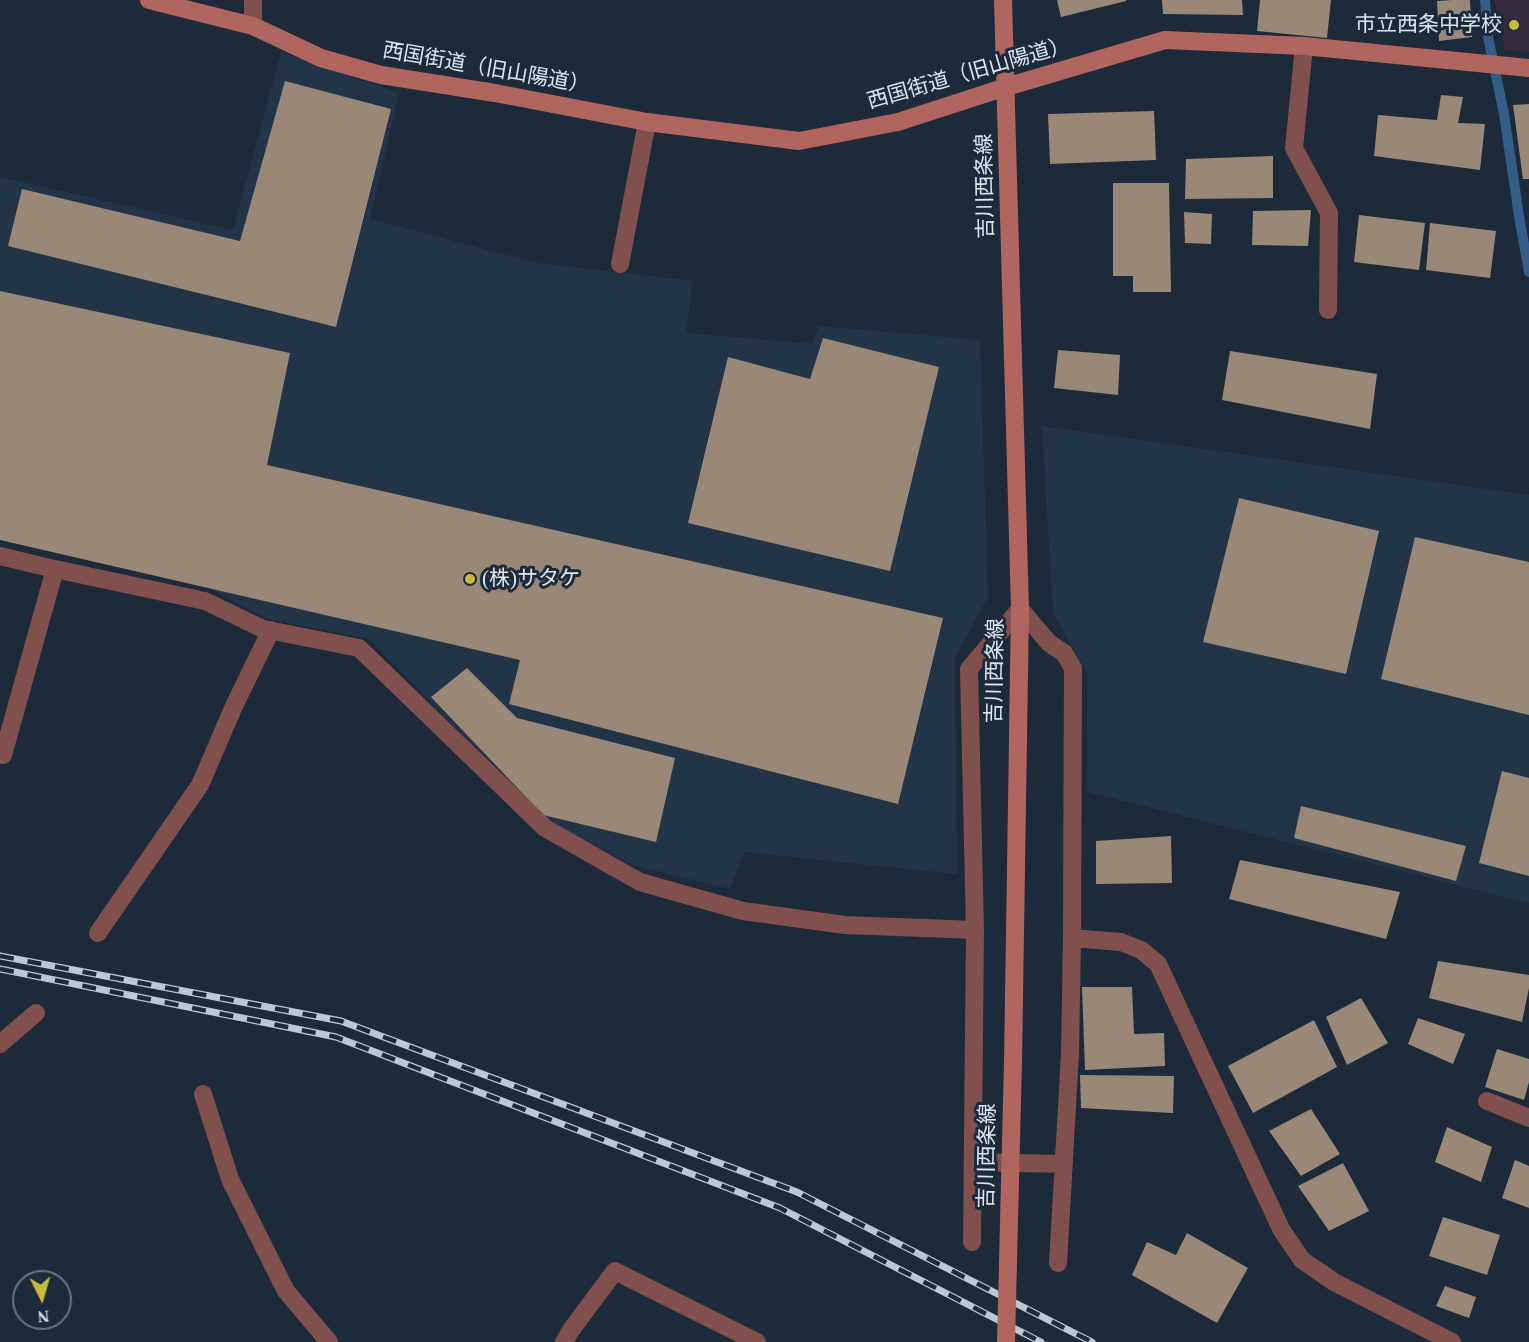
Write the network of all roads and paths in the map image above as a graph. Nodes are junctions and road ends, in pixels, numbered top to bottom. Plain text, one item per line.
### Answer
1 (149, 0) edge
2 (253, 0) edge
3 (1003, 0) edge
4 (254, 26) junction
5 (1304, 46) junction
6 (1523, 67) edge
7 (1006, 87) junction
8 (647, 122) junction
9 (620, 264) dead end
10 (1328, 310) dead end
11 (0, 556) edge
12 (55, 569) junction
13 (1020, 609) junction
14 (271, 630) junction
15 (3, 755) dead end
16 (975, 930) junction
17 (98, 933) dead end
18 (1072, 938) junction
19 (36, 1013) dead end
20 (0, 1044) edge
21 (203, 1094) dead end
22 (1487, 1101) dead end
23 (1529, 1118) edge
24 (973, 1162) junction
25 (1064, 1164) junction
26 (972, 1242) dead end
27 (1058, 1263) dead end
28 (329, 1342) edge
29 (564, 1342) edge
30 (757, 1342) edge
31 (1006, 1342) edge
32 (1452, 1342) edge

1 - 4 street, 西国街道（旧山陽道）
2 - 4 street
3 - 7 street, 吉川西条線
4 - 8 street, 西国街道（旧山陽道）
5 - 6 street, 西国街道（旧山陽道）
5 - 7 street, 西国街道（旧山陽道）
5 - 10 street
7 - 8 street, 西国街道（旧山陽道）
7 - 13 street, 吉川西条線
8 - 9 street
11 - 12 street
12 - 14 street
12 - 15 street
13 - 16 street
13 - 18 street
13 - 31 street, 吉川西条線, bridge
14 - 16 street
14 - 17 street
16 - 24 street
18 - 25 street
18 - 32 street
19 - 20 street
21 - 28 street
22 - 23 street
24 - 25 street
24 - 26 street
25 - 27 street
29 - 30 street

